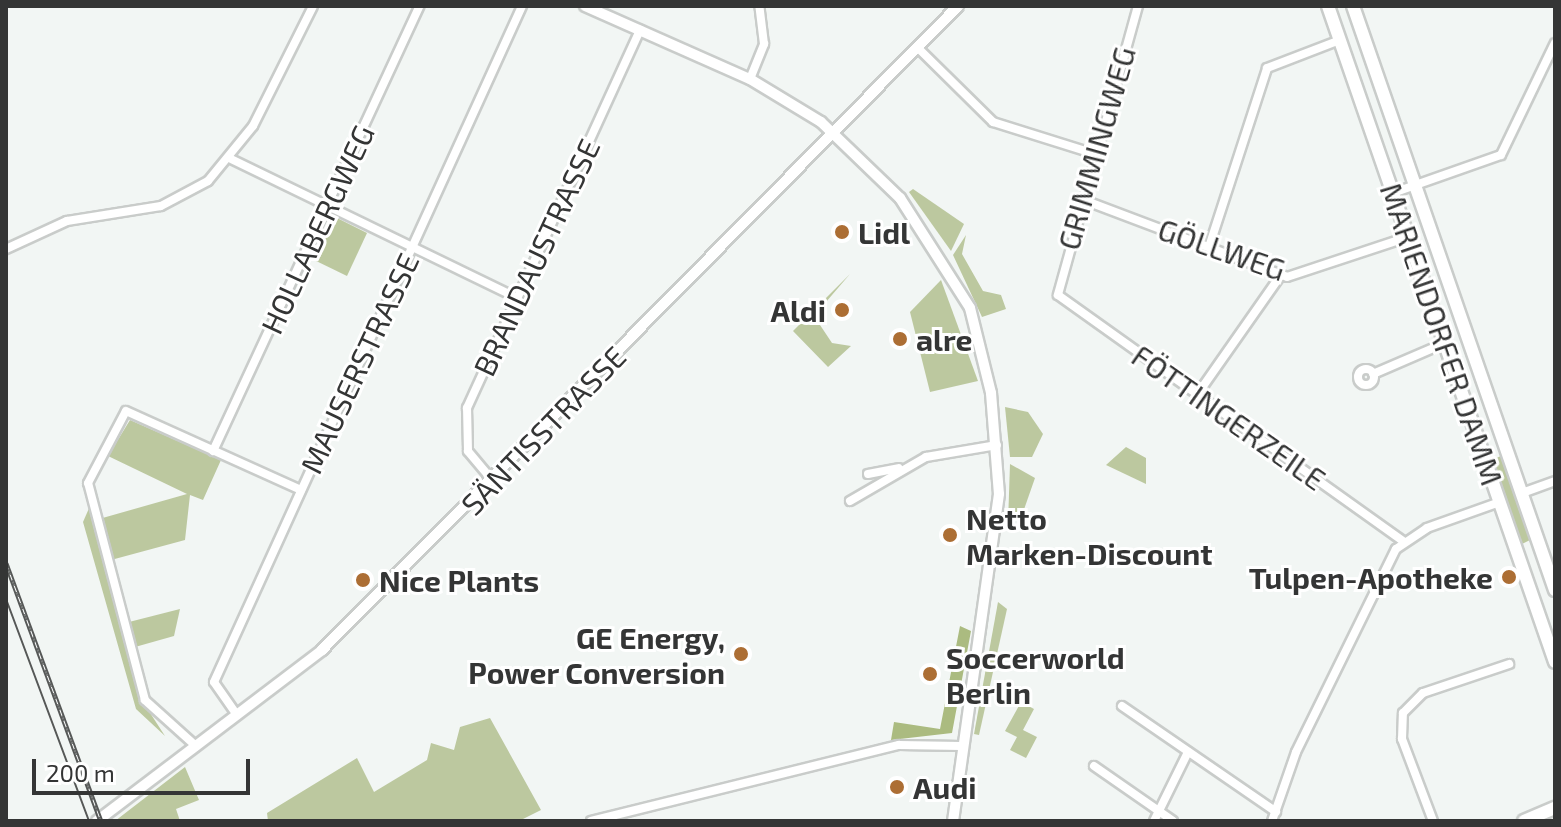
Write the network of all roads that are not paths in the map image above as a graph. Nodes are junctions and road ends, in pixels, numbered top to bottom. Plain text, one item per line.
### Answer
1 (313, 6) edge
2 (420, 6) edge
3 (522, 6) edge
4 (585, 6) edge
5 (617, 6) edge
6 (759, 6) edge
7 (958, 6) edge
8 (1138, 6) edge
9 (1328, 6) edge
10 (1353, 6) edge
11 (612, 19) junction
12 (640, 30) junction
13 (1340, 40) junction
14 (1555, 43) edge
15 (917, 47) junction
16 (750, 79) junction
17 (832, 131) junction
18 (1095, 154) junction
19 (229, 158) junction
20 (1415, 186) junction
21 (1393, 193) junction
22 (1081, 199) junction
23 (327, 208) junction
24 (1408, 237) junction
25 (1209, 247) junction
26 (412, 248) junction
27 (6, 249) edge
28 (1281, 275) junction
29 (1057, 291) joint
30 (517, 298) junction
31 (1445, 343) junction
32 (1373, 374) dead end
33 (1199, 392) junction
34 (998, 445) junction
35 (213, 451) junction
36 (906, 466) junction
37 (868, 474) dead end
38 (493, 481) junction
39 (1555, 481) edge
40 (301, 490) junction
41 (1522, 493) junction
42 (850, 501) dead end
43 (1500, 502) junction
44 (1404, 542) junction
45 (1555, 590) edge
46 (1555, 662) edge
47 (1509, 664) dead end
48 (1122, 706) dead end
49 (237, 715) junction
50 (196, 746) junction
51 (961, 746) junction
52 (1188, 752) junction
53 (1094, 766) dead end
54 (1555, 808) edge
55 (1159, 811) junction
56 (1274, 817) edge
57 (97, 821) edge
58 (591, 821) edge
59 (953, 821) edge
60 (1154, 821) edge
61 (1173, 821) edge
62 (1433, 821) edge
63 (1524, 821) edge

1 - 19 street
2 - 23 street, HOLLABERGWEG
3 - 26 street, MAUSERSTRASSE
4 - 11 street
5 - 11 street
6 - 16 street
7 - 15 street, SÄNTISSTRASSE
8 - 18 street, GRIMMINGWEG
9 - 13 main road, MARIENDORFER DAMM
10 - 20 main road, MARIENDORFER DAMM
11 - 12 street
12 - 16 street
12 - 30 street, BRANDAUSTRASSE
13 - 21 main road, MARIENDORFER DAMM
13 - 25 street
14 - 20 street
15 - 17 street, SÄNTISSTRASSE
15 - 18 street
16 - 17 street
17 - 34 street
17 - 38 street, SÄNTISSTRASSE
18 - 22 street, GRIMMINGWEG
19 - 23 street
19 - 27 street
20 - 21 street
20 - 41 main road, MARIENDORFER DAMM
21 - 24 main road, MARIENDORFER DAMM
22 - 25 street, GÖLLWEG
22 - 29 street, GRIMMINGWEG
23 - 26 street
23 - 35 street, HOLLABERGWEG
24 - 28 street, GÖLLWEG
24 - 31 main road, MARIENDORFER DAMM
25 - 28 street, GÖLLWEG
26 - 30 street
26 - 40 street, MAUSERSTRASSE
28 - 33 street
29 - 33 street, FÖTTINGERZEILE
30 - 38 street, BRANDAUSTRASSE
31 - 32 street
31 - 43 main road, MARIENDORFER DAMM
33 - 44 street, FÖTTINGERZEILE
34 - 36 street
34 - 51 street
35 - 40 street
35 - 50 street
36 - 37 street
36 - 42 street
38 - 49 street, SÄNTISSTRASSE
39 - 41 street
40 - 49 street, MAUSERSTRASSE
41 - 45 main road, MARIENDORFER DAMM
43 - 44 street
43 - 46 main road, MARIENDORFER DAMM
44 - 56 street
47 - 62 street
48 - 52 street
49 - 50 street, SÄNTISSTRASSE
50 - 57 street, SÄNTISSTRASSE
51 - 58 street
51 - 59 street
52 - 55 street
52 - 56 street
53 - 55 street
54 - 63 main road
55 - 60 street
55 - 61 street

